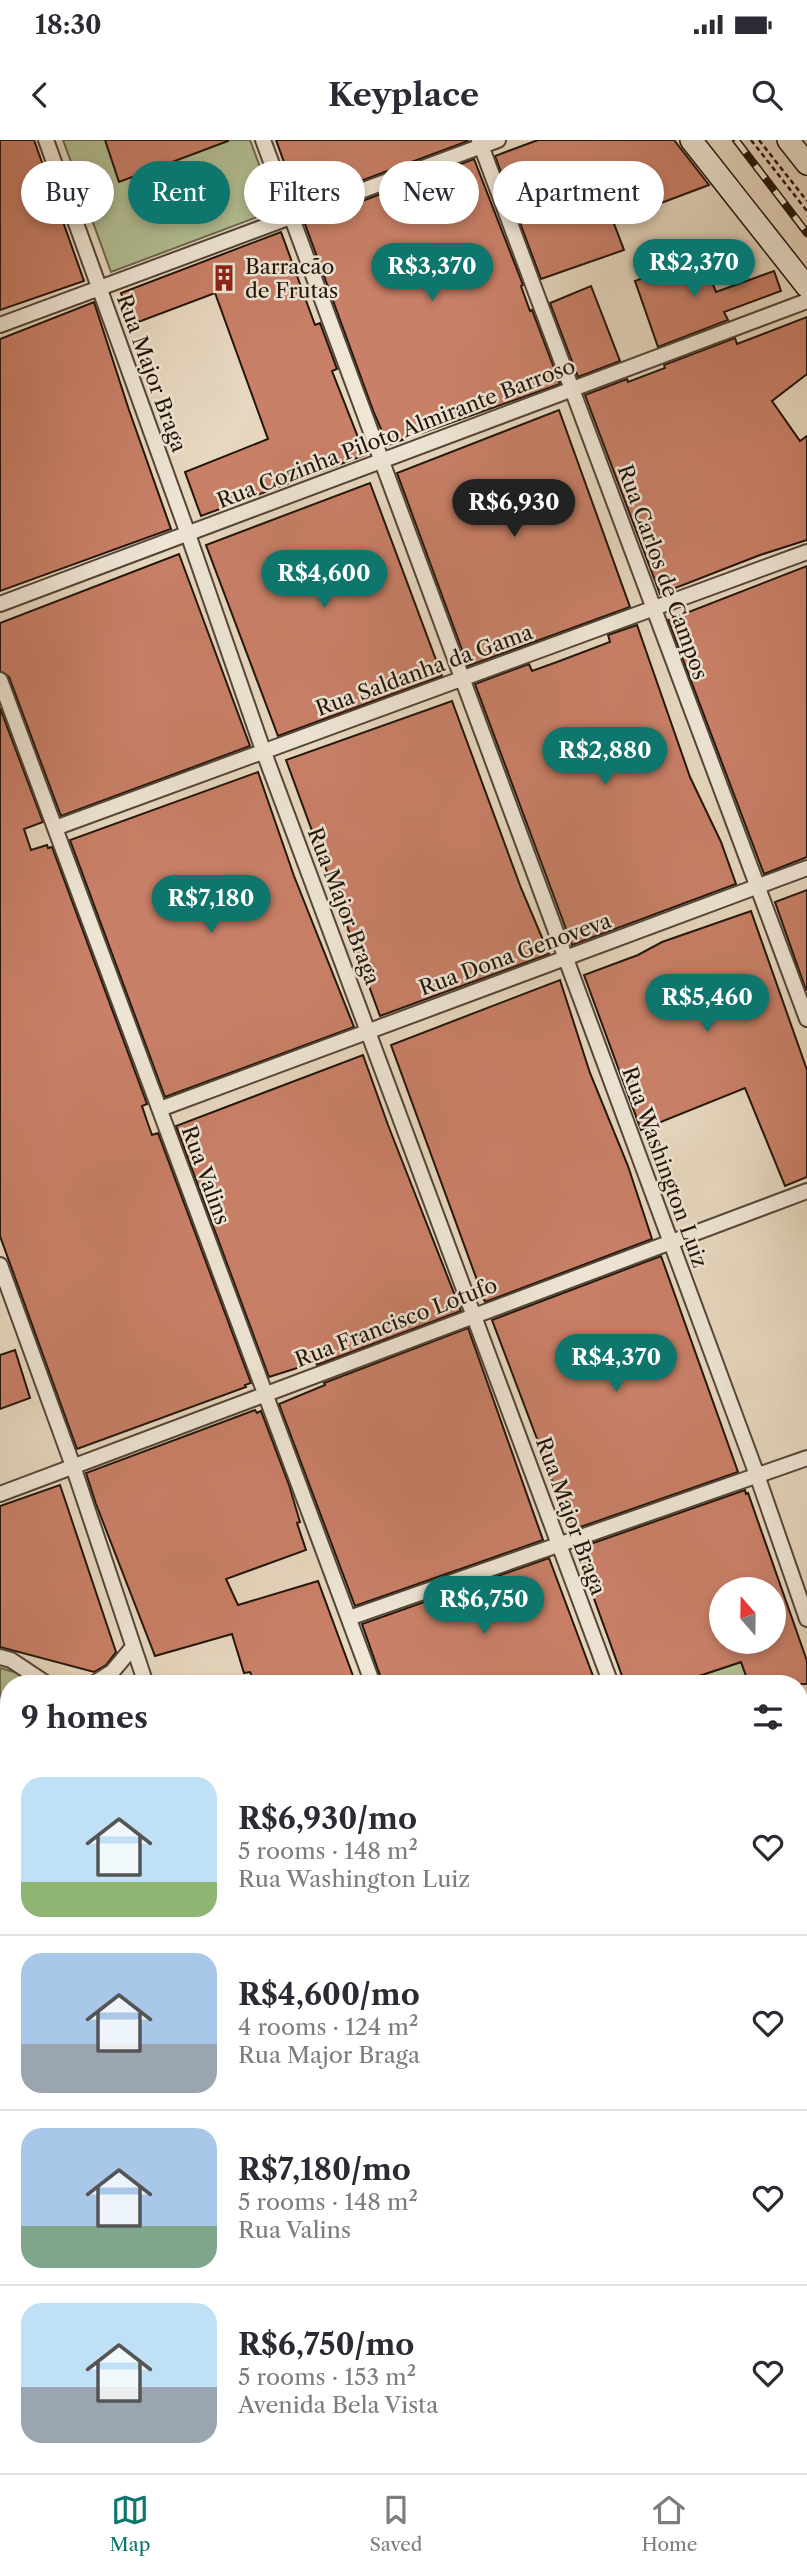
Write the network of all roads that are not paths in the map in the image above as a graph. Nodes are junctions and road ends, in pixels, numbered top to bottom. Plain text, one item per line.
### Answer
1 (46, 140) edge
2 (263, 140) edge
3 (498, 140) edge
4 (691, 140) edge
5 (788, 140) edge
6 (480, 143) edge
7 (271, 161) edge
8 (807, 164) edge
9 (365, 188) edge
10 (272, 224) edge
11 (294, 224) edge
12 (807, 287) edge
13 (99, 288) junction
14 (807, 301) edge
15 (0, 325) edge
16 (572, 390) junction
17 (382, 461) junction
18 (188, 534) junction
19 (807, 552) edge
20 (0, 604) edge
21 (654, 608) junction
22 (462, 678) junction
23 (0, 680) edge
24 (263, 750) junction
25 (55, 828) junction
26 (807, 868) edge
27 (757, 887) junction
28 (565, 958) junction
29 (807, 1019) edge
30 (368, 1031) junction
31 (160, 1109) junction
32 (807, 1191) edge
33 (671, 1242) junction
34 (0, 1265) edge
35 (475, 1314) junction
36 (266, 1394) junction
37 (807, 1458) edge
38 (73, 1466) junction
39 (757, 1475) junction
40 (0, 1494) edge
41 (558, 1546) junction
42 (349, 1618) junction
43 (807, 1619) edge
44 (133, 1647) junction
45 (0, 1657) edge
46 (34, 1675) edge
47 (107, 1675) edge
48 (143, 1675) edge
49 (370, 1675) edge
50 (608, 1675) edge

1 - 13 street, Rua Major Braga
2 - 7 street, Rua Washington Luiz
3 - 6 street
4 - 12 main road
5 - 8 main road
6 - 9 street
6 - 16 street, Rua Carlos de Campos
10 - 13 street
11 - 17 street, Rua Washington Luiz
13 - 15 street
13 - 18 street, Rua Major Braga
14 - 16 street, Rua Cozinha Piloto Almirante Barroso
16 - 17 street, Rua Cozinha Piloto Almirante Barroso
16 - 21 street, Rua Carlos de Campos
17 - 18 street, Rua Cozinha Piloto Almirante Barroso
17 - 22 street, Rua Washington Luiz
18 - 20 street, Rua Cozinha Piloto Almirante Barroso
18 - 24 street, Rua Major Braga
19 - 21 street, Rua Saldanha da Gama
21 - 22 street, Rua Saldanha da Gama
21 - 27 street, Rua Carlos de Campos
22 - 24 street, Rua Saldanha da Gama
22 - 28 street, Rua Washington Luiz
23 - 25 street, Rua Valins
24 - 25 street, Rua Saldanha da Gama
24 - 30 street, Rua Major Braga
25 - 31 street, Rua Valins
26 - 27 street, Rua Dona Genoveva
27 - 28 street, Rua Dona Genoveva
27 - 29 street, Rua Carlos de Campos
28 - 30 street, Rua Dona Genoveva
28 - 33 street, Rua Washington Luiz
30 - 31 street, Rua Dona Genoveva
30 - 35 street, Rua Major Braga
31 - 36 street, Rua Valins
32 - 33 street, Rua Francisco Lotufo
33 - 35 street, Rua Francisco Lotufo
33 - 39 street, Rua Washington Luiz
34 - 38 street
35 - 36 street, Rua Francisco Lotufo
35 - 41 street, Rua Major Braga
36 - 38 street, Rua Francisco Lotufo
36 - 42 street, Rua Valins
37 - 39 street
38 - 40 street, Rua Francisco Lotufo
38 - 44 street
39 - 41 street
39 - 43 street, Rua Washington Luiz
41 - 42 street
41 - 50 street, Rua Major Braga
42 - 49 street, Rua Valins
44 - 47 street
44 - 48 street
45 - 46 street

